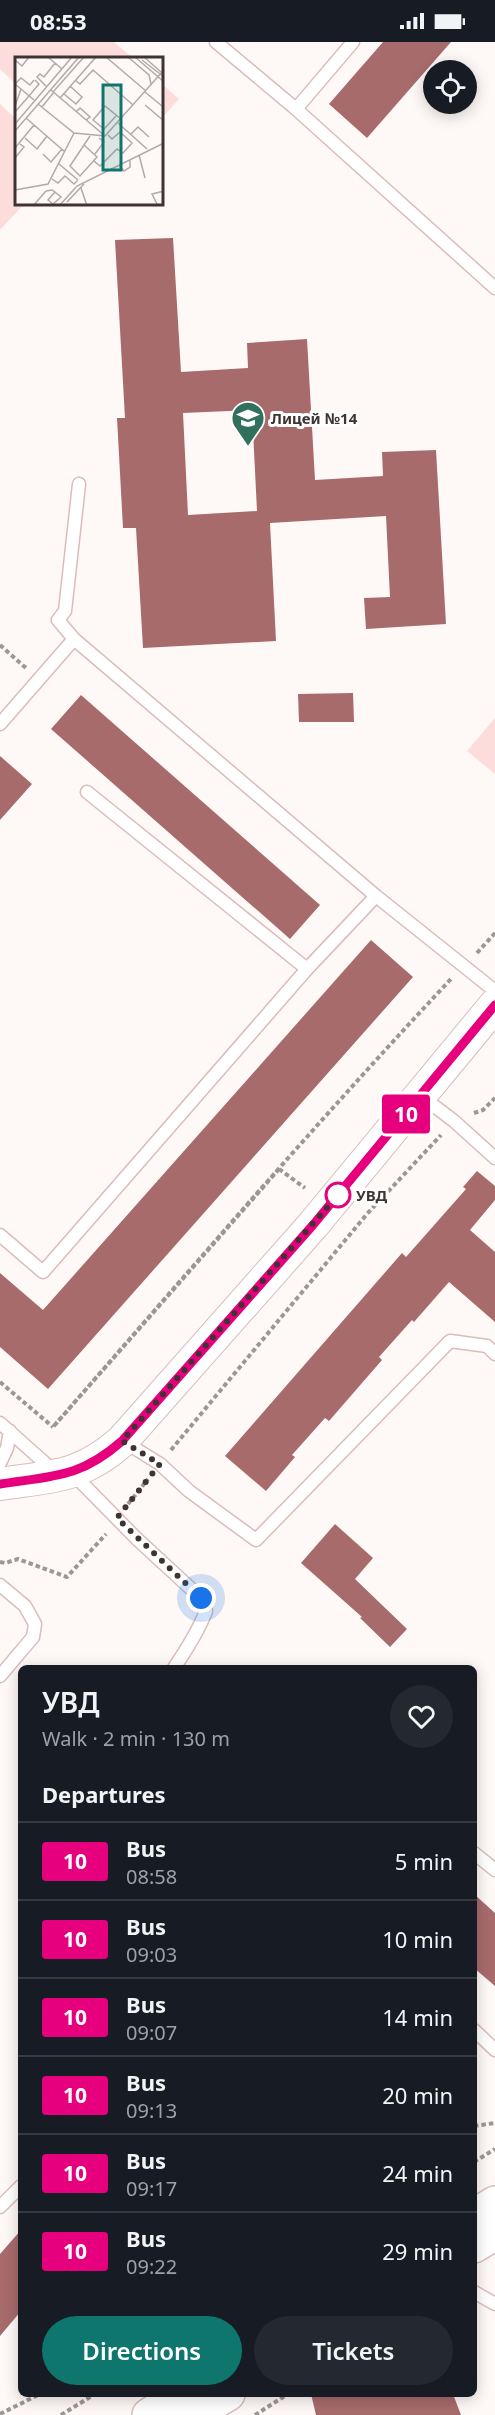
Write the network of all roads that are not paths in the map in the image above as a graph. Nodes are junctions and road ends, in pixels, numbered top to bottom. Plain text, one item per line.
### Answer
1 (216, 42) edge
2 (353, 42) edge
3 (296, 109) junction
4 (495, 288) edge
5 (79, 484) dead end
6 (74, 639) junction
7 (0, 724) edge
8 (87, 792) dead end
9 (376, 896) junction
10 (307, 969) junction
11 (495, 991) edge
12 (495, 1005) edge
13 (421, 1096) junction
14 (495, 1158) edge
15 (0, 1235) edge
16 (495, 1354) edge
17 (0, 1423) edge
18 (10, 1431) junction
19 (122, 1441) junction
20 (0, 1463) edge
21 (66, 1474) junction
22 (0, 1484) edge
23 (0, 1585) edge
24 (176, 1665) edge
25 (0, 1676) edge
26 (477, 1855) edge
27 (495, 1870) edge
28 (477, 2033) edge
29 (495, 2050) edge
30 (18, 2189) edge
31 (495, 2203) edge
32 (0, 2207) edge
33 (477, 2214) edge
34 (495, 2233) edge
35 (477, 2244) edge
36 (477, 2294) edge
37 (495, 2304) edge
38 (178, 2397) edge
39 (227, 2399) edge
40 (149, 2415) edge
41 (193, 2415) edge

1 - 3 lane
2 - 3 lane
3 - 4 lane
5 - 6 lane
6 - 7 lane
6 - 9 lane
8 - 10 lane
9 - 10 lane
9 - 11 lane
10 - 15 lane
12 - 13 street
13 - 14 lane
13 - 19 street
16 - 19 lane
17 - 18 lane
18 - 20 lane
18 - 21 lane
19 - 21 street
21 - 22 street
21 - 24 lane
23 - 25 lane
26 - 27 lane
28 - 29 lane
30 - 32 lane
31 - 33 main road
34 - 35 main road
36 - 37 lane
38 - 40 main road
39 - 41 main road

